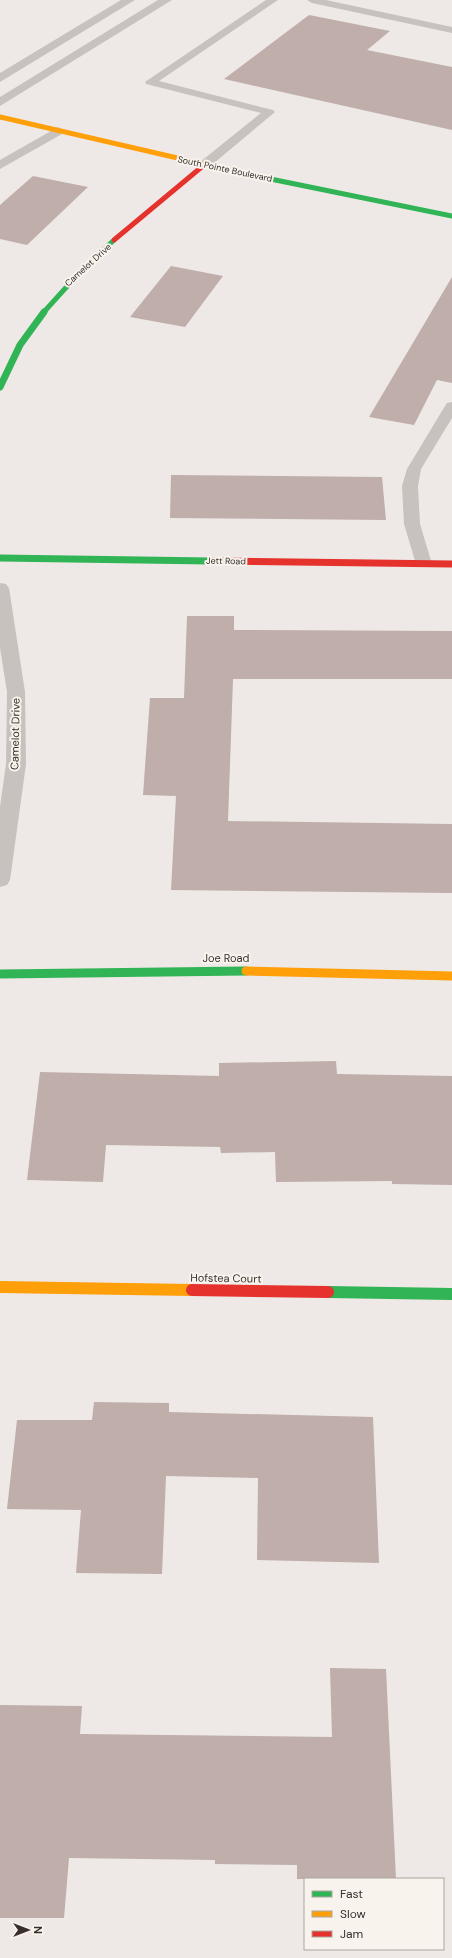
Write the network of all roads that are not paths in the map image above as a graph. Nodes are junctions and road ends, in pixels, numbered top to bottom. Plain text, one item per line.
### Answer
1 (129, 0) edge
2 (166, 0) edge
3 (273, 0) edge
4 (312, 0) edge
5 (452, 30) edge
6 (0, 78) edge
7 (0, 102) edge
8 (0, 117) edge
9 (58, 131) junction
10 (0, 165) edge
11 (204, 165) junction
12 (452, 216) edge
13 (0, 387) edge
14 (452, 406) edge
15 (0, 558) edge
16 (424, 564) junction
17 (452, 564) edge
18 (0, 588) edge
19 (0, 880) edge
20 (0, 974) edge
21 (452, 976) edge
22 (0, 1287) edge
23 (452, 1294) edge

1 - 6 street
2 - 7 street
3 - 11 lane
4 - 5 lane
8 - 9 street, South Pointe Boulevard
9 - 10 street
9 - 11 street, South Pointe Boulevard
11 - 12 street, South Pointe Boulevard
11 - 13 street, Camelot Drive
14 - 16 lane
15 - 16 street, Jett Road
16 - 17 street, Jett Road
18 - 19 street, Camelot Drive
20 - 21 street, Joe Road
22 - 23 street, Hofstea Court

